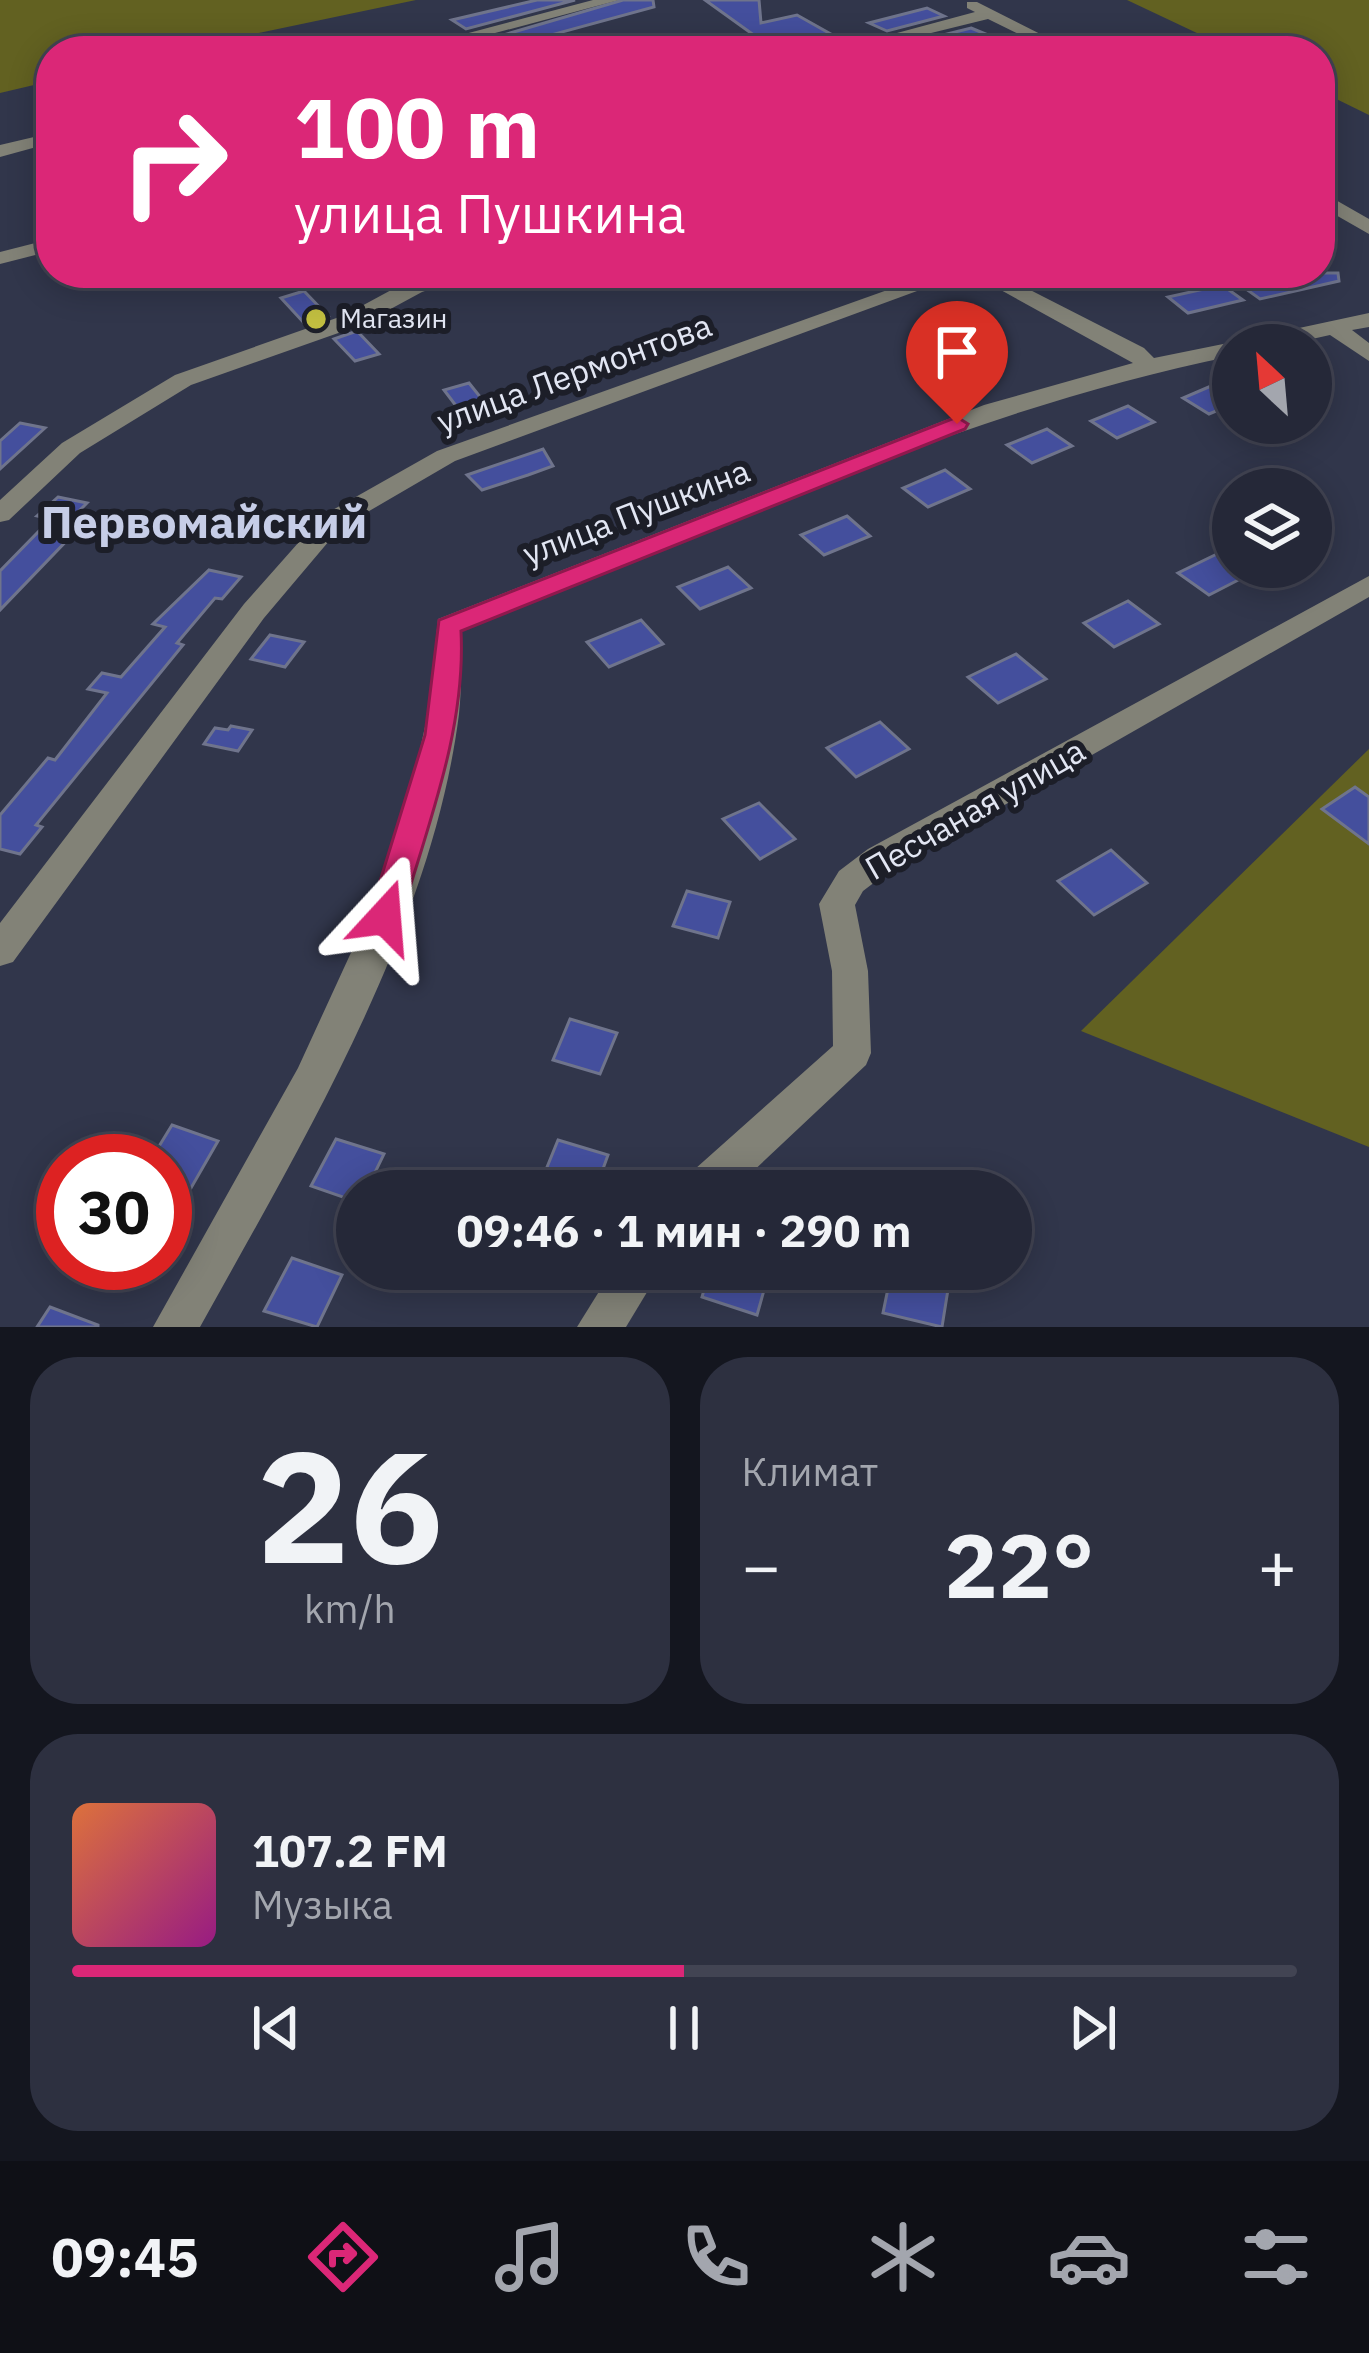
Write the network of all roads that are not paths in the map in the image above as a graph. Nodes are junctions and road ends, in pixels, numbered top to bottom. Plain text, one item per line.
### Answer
1 (611, 0) edge
2 (961, 0) edge
3 (988, 14) junction
4 (468, 36) edge
5 (899, 36) edge
6 (1034, 36) edge
7 (36, 142) edge
8 (0, 151) edge
9 (1335, 206) edge
10 (1369, 228) edge
11 (36, 249) edge
12 (0, 257) edge
13 (412, 288) edge
14 (913, 288) edge
15 (1011, 288) edge
16 (1369, 320) edge
17 (1335, 328) junction
18 (1332, 329) edge
19 (1212, 353) edge
20 (1369, 354) edge
21 (1149, 366) junction
22 (0, 514) edge
23 (1369, 585) edge
24 (0, 951) edge
25 (726, 1170) edge
26 (625, 1290) edge
27 (175, 1327) edge
28 (599, 1327) edge

1 - 4 street
2 - 3 street
3 - 5 street
3 - 6 street
7 - 8 street
9 - 10 street
11 - 12 street
13 - 22 street
14 - 24 street, улица Лермонтова
15 - 21 street
16 - 17 street
17 - 18 street
17 - 20 street
19 - 21 street, улица Пушкина
21 - 27 street, улица Пушкина
23 - 25 street, Песчаная улица
26 - 28 street

